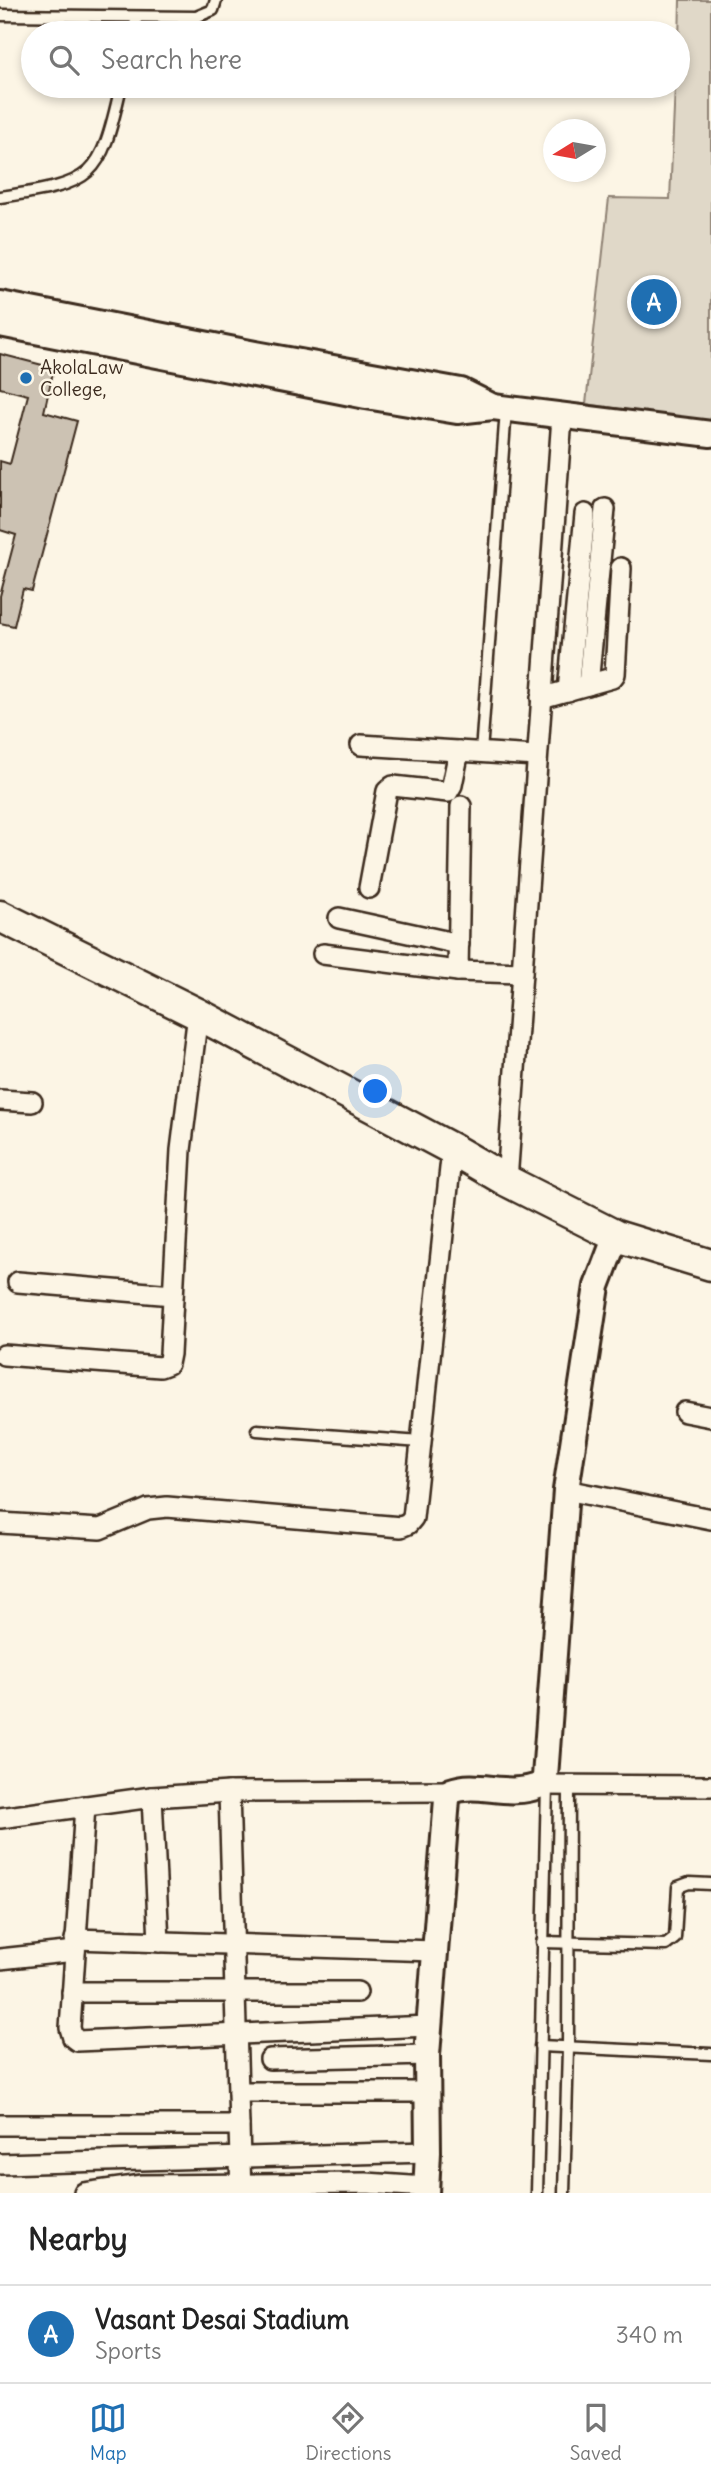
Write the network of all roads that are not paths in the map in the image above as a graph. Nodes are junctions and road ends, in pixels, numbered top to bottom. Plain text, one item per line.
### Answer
1 (216, 0) edge
2 (0, 15) edge
3 (137, 17) junction
4 (136, 21) edge
5 (118, 98) edge
6 (0, 197) edge
7 (0, 304) edge
8 (0, 324) edge
9 (301, 373) junction
10 (499, 408) junction
11 (562, 417) junction
12 (711, 433) edge
13 (605, 509) dead end
14 (584, 514) dead end
15 (621, 568) dead end
16 (588, 685) junction
17 (568, 691) junction
18 (541, 698) junction
19 (361, 745) dead end
20 (459, 751) junction
21 (481, 753) junction
22 (537, 756) junction
23 (461, 806) dead end
24 (369, 888) dead end
25 (0, 916) edge
26 (339, 918) dead end
27 (459, 944) junction
28 (323, 954) dead end
29 (458, 971) junction
30 (522, 973) junction
31 (198, 1014) junction
32 (0, 1100) edge
33 (32, 1102) dead end
34 (452, 1149) junction
35 (507, 1181) junction
36 (616, 1236) junction
37 (711, 1265) edge
38 (18, 1282) dead end
39 (173, 1295) junction
40 (4, 1355) dead end
41 (685, 1412) dead end
42 (711, 1417) edge
43 (257, 1430) dead end
44 (421, 1442) junction
45 (566, 1490) junction
46 (711, 1519) edge
47 (0, 1523) edge
48 (544, 1785) junction
49 (569, 1786) junction
50 (711, 1786) edge
51 (451, 1791) junction
52 (229, 1792) junction
53 (152, 1797) junction
54 (85, 1806) junction
55 (0, 1818) edge
56 (711, 1884) edge
57 (159, 1942) junction
58 (542, 1942) junction
59 (234, 1944) junction
60 (568, 1944) junction
61 (75, 1945) junction
62 (434, 1951) junction
63 (0, 1959) edge
64 (72, 1992) junction
65 (235, 1992) junction
66 (357, 1993) dead end
67 (429, 2026) junction
68 (236, 2034) junction
69 (540, 2046) junction
70 (568, 2049) junction
71 (711, 2054) edge
72 (427, 2055) junction
73 (270, 2059) dead end
74 (238, 2092) junction
75 (427, 2092) junction
76 (0, 2125) edge
77 (239, 2125) junction
78 (428, 2152) junction
79 (240, 2157) junction
80 (0, 2164) edge
81 (241, 2188) edge
82 (279, 2188) edge
83 (320, 2188) edge
84 (366, 2188) edge
85 (142, 2189) edge
86 (184, 2189) edge
87 (426, 2190) edge
88 (92, 2192) edge
89 (537, 2193) edge
90 (564, 2193) edge

1 - 3 lane
2 - 3 lane
3 - 4 lane
5 - 6 lane
7 - 9 street
8 - 9 street
9 - 10 street
10 - 11 street
10 - 21 lane
11 - 12 street
11 - 18 street
13 - 16 street
14 - 17 street
15 - 16 street
16 - 17 street
17 - 18 street
18 - 22 street
19 - 20 street
20 - 21 street
20 - 24 street
21 - 22 street
22 - 30 street
23 - 27 street
25 - 31 main road
26 - 27 street
27 - 29 street
28 - 29 street
29 - 30 street
30 - 35 street
31 - 34 main road
31 - 39 street
32 - 33 street
34 - 35 main road
34 - 44 street
35 - 36 main road
36 - 37 main road
36 - 45 street
38 - 39 street
39 - 40 street
41 - 42 street
43 - 44 lane
44 - 47 street
45 - 46 street
45 - 48 street
48 - 49 street
48 - 51 street
48 - 58 lane
49 - 50 street
49 - 60 lane
51 - 52 street
51 - 62 street
52 - 53 street
52 - 59 street
53 - 54 street
53 - 57 street
54 - 55 street
54 - 61 street
56 - 60 lane
57 - 59 street
57 - 61 street
58 - 60 lane
58 - 69 lane
59 - 62 street
59 - 65 street
60 - 70 lane
61 - 63 street
61 - 64 street
62 - 67 street
64 - 65 street
64 - 68 street
65 - 66 street
65 - 68 street
67 - 68 street
67 - 72 street
68 - 74 street
69 - 70 lane
69 - 89 lane
70 - 71 lane
70 - 90 lane
72 - 73 street
72 - 75 street
74 - 75 street
74 - 77 street
75 - 78 street
76 - 77 street
77 - 79 street
78 - 79 street
78 - 87 street
79 - 80 street
79 - 81 street
81 - 82 street
81 - 86 street
82 - 83 street
83 - 84 street
84 - 87 street
85 - 86 street
85 - 88 street

